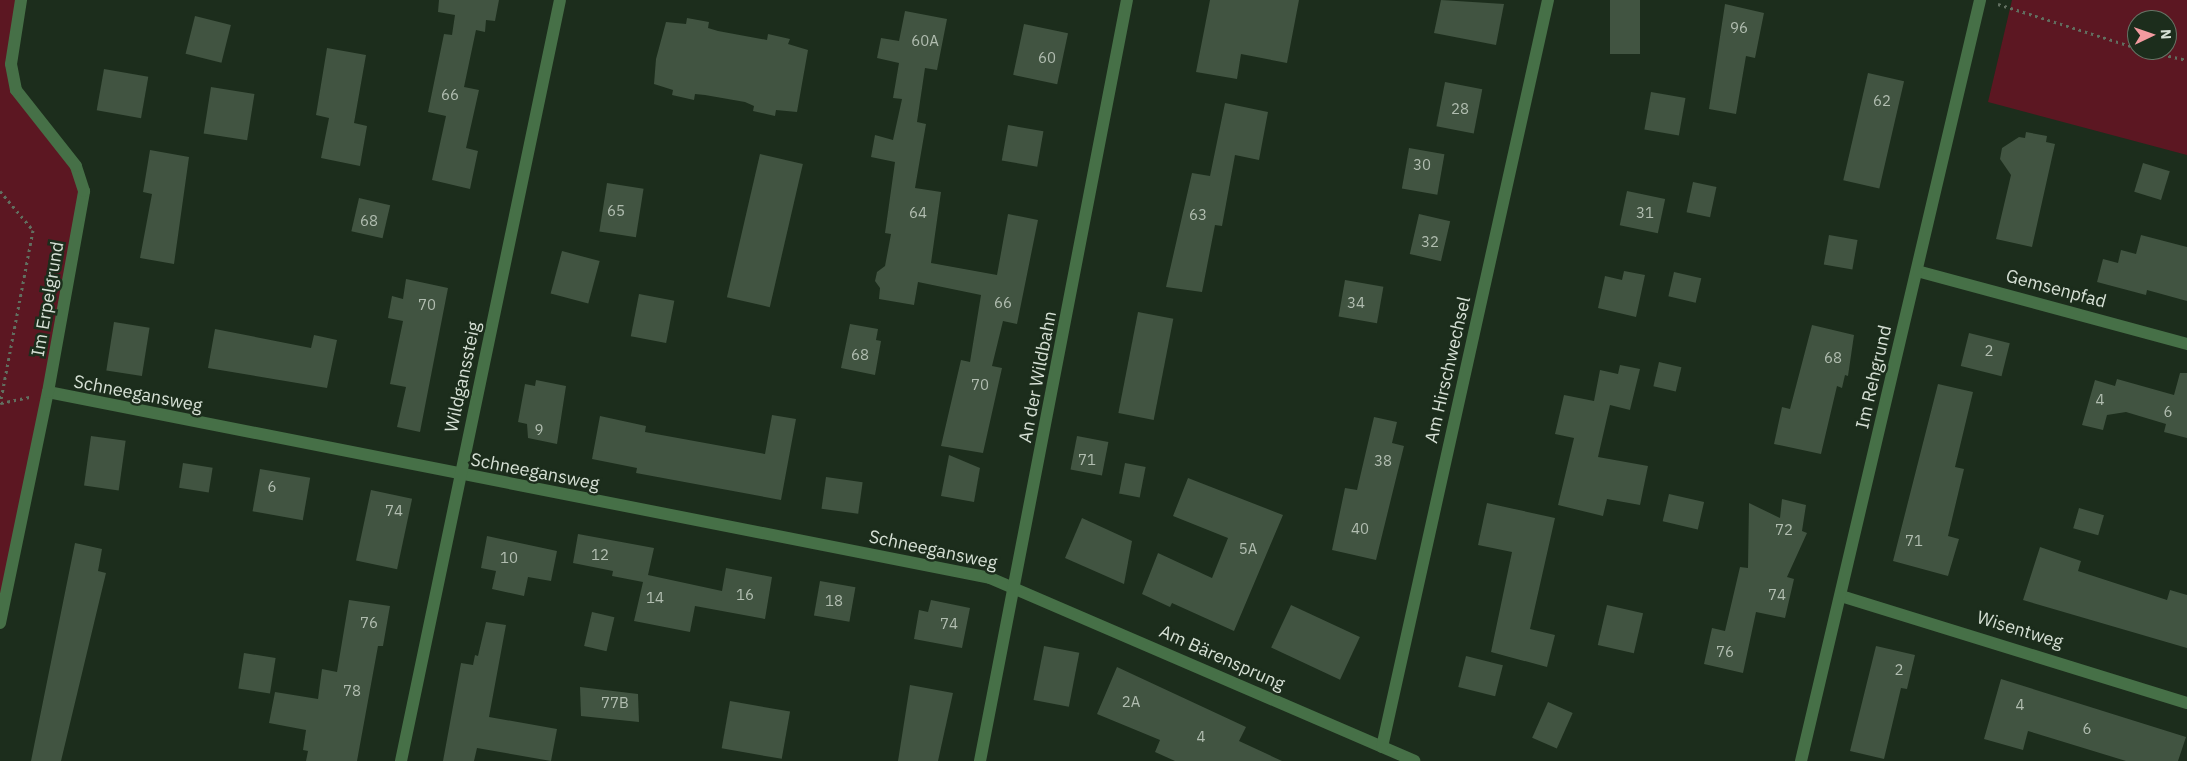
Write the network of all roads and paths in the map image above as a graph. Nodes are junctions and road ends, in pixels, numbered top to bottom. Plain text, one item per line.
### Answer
1 (22, 0) edge
2 (560, 0) edge
3 (1127, 0) edge
4 (1548, 0) edge
5 (1980, 0) edge
6 (2127, 45) edge
7 (0, 191) edge
8 (1916, 271) junction
9 (2187, 344) edge
10 (48, 392) junction
11 (0, 404) edge
12 (460, 476) junction
13 (1015, 587) junction
14 (1841, 596) junction
15 (0, 623) edge
16 (2187, 703) edge
17 (1382, 747) junction
18 (401, 761) edge
19 (980, 761) edge
20 (1414, 761) edge
21 (1801, 761) edge

1 - 10 street, Im Erpelgrund
2 - 12 street, Wildganssteig
3 - 13 street, An der Wildbahn
4 - 17 street, Am Hirschwechsel
5 - 6 path
5 - 8 street, Im Rehgrund
7 - 11 path
8 - 9 street, Gemsenpfad
8 - 14 street, Im Rehgrund
10 - 11 path
10 - 12 street, Schneegansweg
10 - 15 street, Im Erpelgrund
12 - 13 street, Schneegansweg
12 - 18 street, Wildganssteig
13 - 17 street, Am Bärensprung
13 - 19 street, An der Wildbahn
14 - 16 street, Wisentweg
14 - 21 street, Im Rehgrund
17 - 20 street, Am Bärensprung

